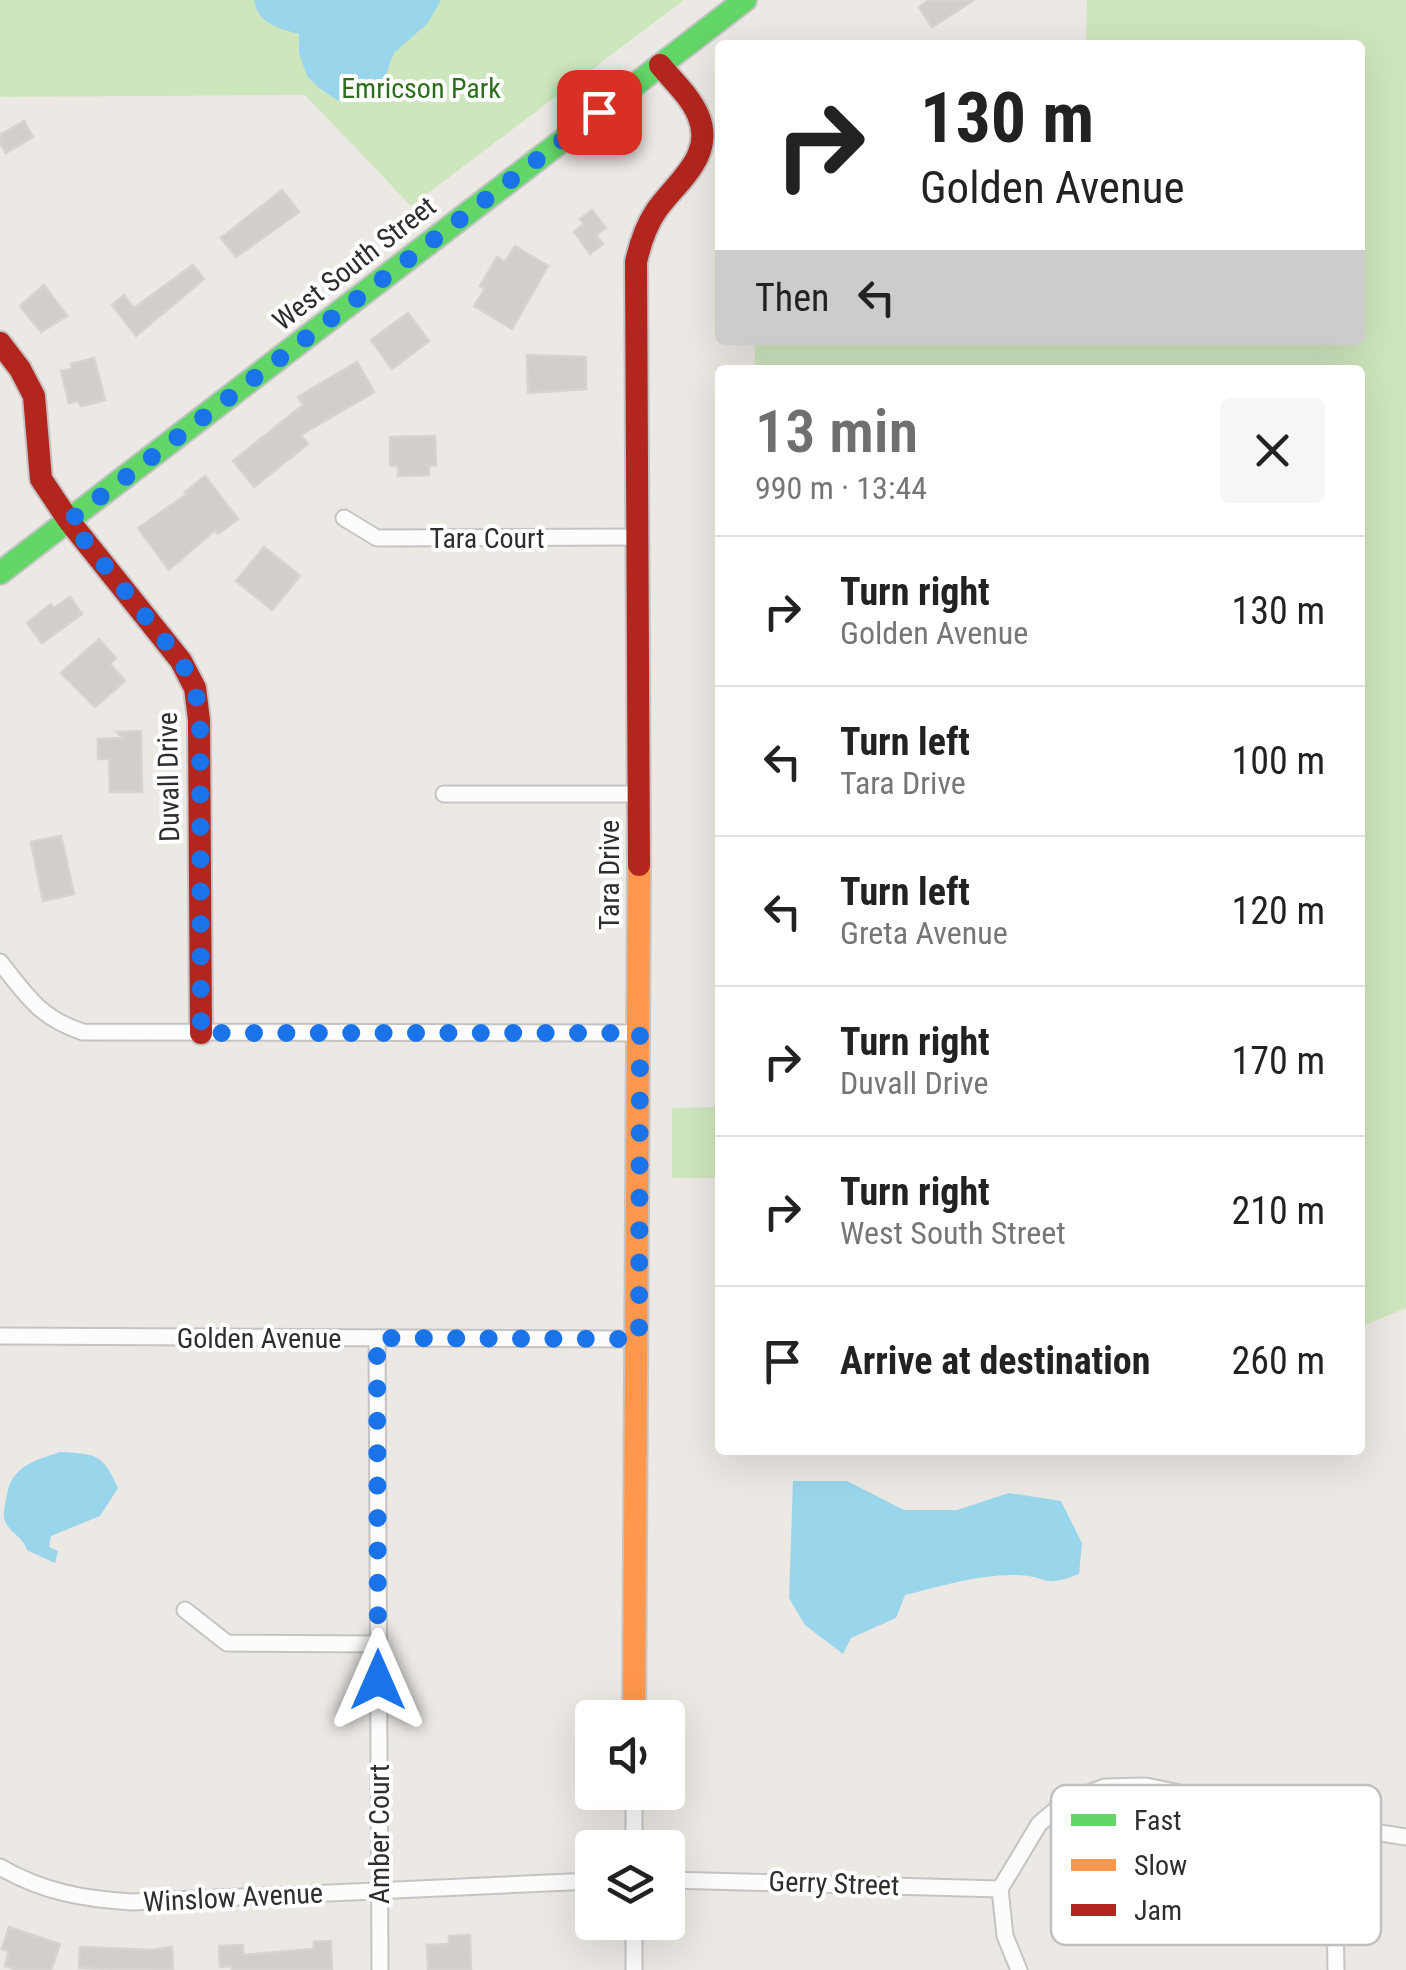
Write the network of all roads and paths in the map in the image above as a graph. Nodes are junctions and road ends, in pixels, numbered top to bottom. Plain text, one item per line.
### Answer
1 (744, 0) edge
2 (660, 65) junction
3 (0, 343) edge
4 (344, 518) dead end
5 (69, 521) junction
6 (635, 537) junction
7 (0, 573) edge
8 (444, 794) dead end
9 (638, 794) junction
10 (0, 962) edge
11 (201, 1033) junction
12 (640, 1033) junction
13 (0, 1336) edge
14 (377, 1338) junction
15 (639, 1339) junction
16 (184, 1610) dead end
17 (378, 1644) junction
18 (634, 1700) edge
19 (1051, 1813) edge
20 (1381, 1833) edge
21 (1406, 1837) edge
22 (0, 1867) edge
23 (685, 1880) edge
24 (575, 1882) edge
25 (1000, 1889) junction
26 (379, 1890) junction
27 (634, 1940) edge
28 (1336, 1945) edge
29 (380, 1970) edge
30 (634, 1970) edge
31 (1019, 1970) edge
32 (1336, 1970) edge

1 - 2 street, West South Street
2 - 5 street, West South Street
2 - 6 street, Tara Drive
3 - 5 street, Duvall Drive
4 - 6 street, Tara Court
5 - 7 street, West South Street
5 - 11 street, Duvall Drive
6 - 9 street, Tara Drive
8 - 9 street
9 - 12 street, Tara Drive
10 - 11 street
11 - 12 street
12 - 15 street, Tara Drive
13 - 14 street, Golden Avenue
14 - 15 street, Golden Avenue
14 - 17 street, Amber Court
15 - 18 street, Tara Drive
16 - 17 street
17 - 26 street, Amber Court
19 - 25 street
20 - 21 street
22 - 26 street, Winslow Avenue
23 - 25 street, Gerry Street
24 - 26 street, Winslow Avenue
25 - 31 street
26 - 29 street, Amber Court
27 - 30 street
28 - 32 street

